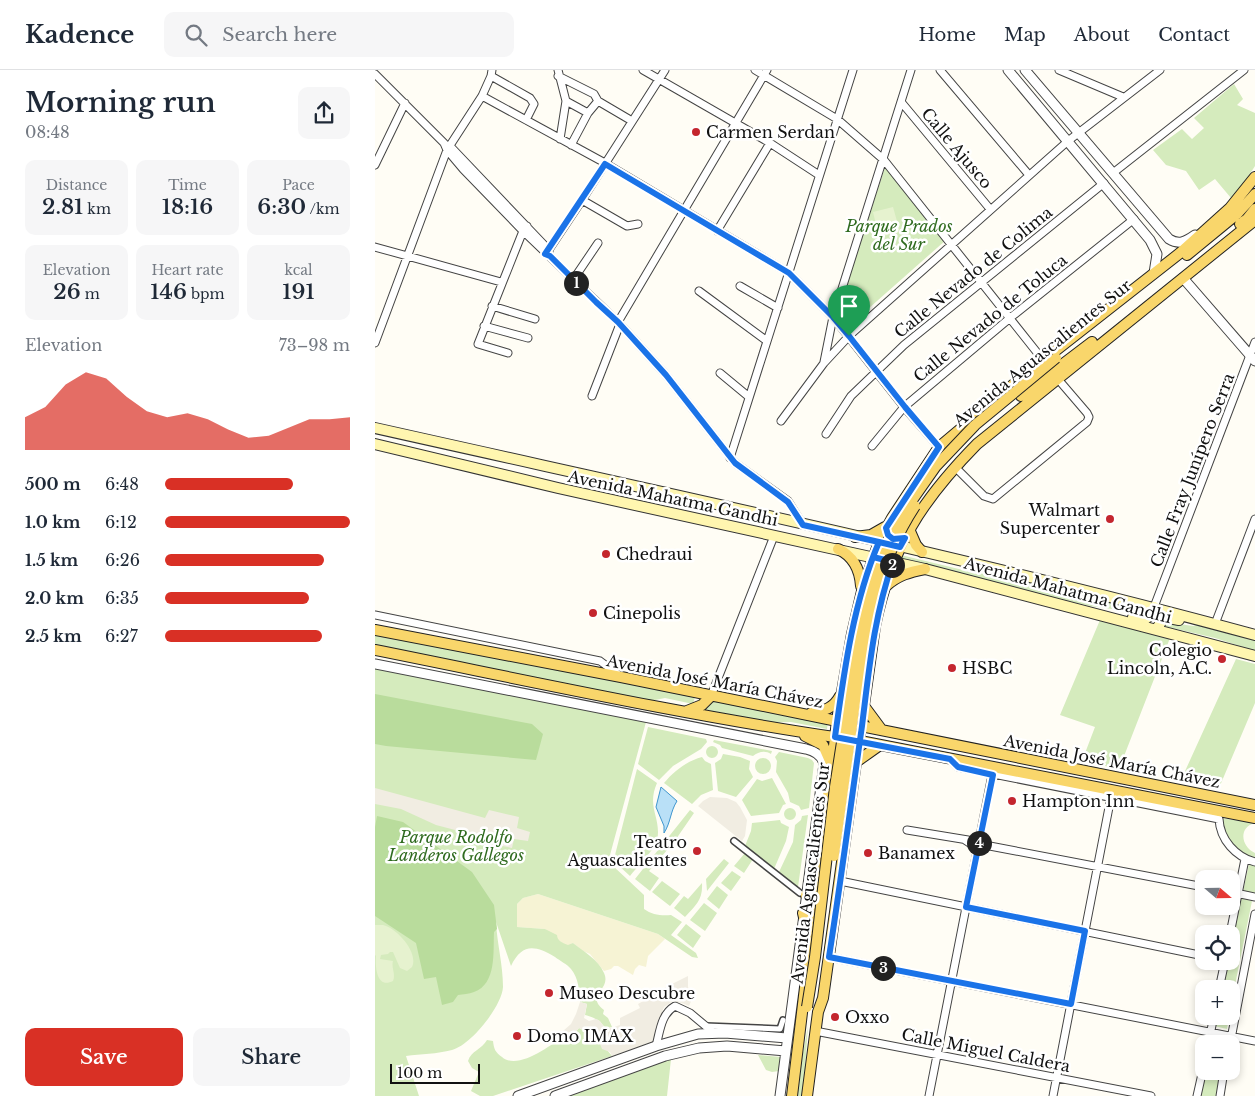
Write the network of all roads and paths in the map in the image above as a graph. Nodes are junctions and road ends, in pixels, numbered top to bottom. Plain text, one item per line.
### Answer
1 (643, 70) edge
2 (665, 70) edge
3 (755, 70) edge
4 (853, 70) edge
5 (911, 70) edge
6 (940, 70) edge
7 (1008, 70) edge
8 (1025, 70) edge
9 (1059, 70) edge
10 (1160, 70) edge
11 (1244, 70) edge
12 (765, 72) edge
13 (492, 73) edge
14 (558, 73) edge
15 (375, 74) edge
16 (659, 79) junction
17 (482, 96) junction
18 (1123, 98) junction
19 (566, 101) junction
20 (599, 101) junction
21 (405, 103) junction
22 (902, 103) junction
23 (588, 113) junction
24 (837, 119) junction
25 (526, 120) junction
26 (631, 121) junction
27 (735, 124) junction
28 (1078, 132) junction
29 (560, 139) junction
30 (1068, 140) junction
31 (770, 143) junction
32 (571, 145) junction
33 (447, 146) junction
34 (884, 160) junction
35 (605, 164) junction
36 (375, 165) edge
37 (1113, 173) junction
38 (819, 175) junction
39 (1029, 175) junction
40 (1255, 177) edge
41 (1104, 183) junction
42 (1255, 194) edge
43 (583, 200) junction
44 (1255, 208) edge
45 (990, 209) junction
46 (684, 211) junction
47 (1252, 217) edge
48 (1134, 219) junction
49 (1217, 219) junction
50 (638, 224) dead end
51 (525, 228) junction
52 (1161, 229) junction
53 (717, 231) junction
54 (1150, 240) junction
55 (598, 243) dead end
56 (952, 245) junction
57 (375, 246) edge
58 (548, 253) junction
59 (407, 255) junction
60 (789, 273) junction
61 (1154, 273) junction
62 (1183, 278) junction
63 (573, 280) junction
64 (501, 282) junction
65 (981, 282) junction
66 (740, 286) dead end
67 (699, 291) dead end
68 (492, 306) junction
69 (778, 308) junction
70 (833, 317) junction
71 (1010, 318) junction
72 (535, 319) dead end
73 (619, 323) junction
74 (484, 326) junction
75 (849, 336) junction
76 (528, 338) dead end
77 (767, 341) junction
78 (1255, 342) edge
79 (375, 343) edge
80 (508, 353) dead end
81 (1253, 358) edge
82 (1043, 360) junction
83 (823, 363) junction
84 (877, 370) junction
85 (720, 373) dead end
86 (1057, 378) junction
87 (592, 396) dead end
88 (749, 397) junction
89 (905, 407) junction
90 (781, 421) dead end
91 (375, 428) edge
92 (826, 434) dead end
93 (375, 444) edge
94 (872, 446) dead end
95 (939, 447) junction
96 (731, 458) junction
97 (955, 467) junction
98 (892, 518) junction
99 (1255, 519) edge
100 (803, 525) junction
101 (886, 528) junction
102 (774, 536) junction
103 (855, 537) junction
104 (905, 538) junction
105 (879, 542) junction
106 (838, 549) junction
107 (922, 552) junction
108 (873, 557) junction
109 (893, 562) junction
110 (925, 569) junction
111 (885, 586) junction
112 (861, 591) junction
113 (858, 605) junction
114 (1155, 608) junction
115 (878, 611) junction
116 (1099, 614) junction
117 (375, 615) edge
118 (1205, 621) junction
119 (1215, 624) junction
120 (1157, 629) junction
121 (375, 630) edge
122 (1255, 635) edge
123 (375, 650) edge
124 (1255, 656) edge
125 (375, 664) edge
126 (621, 676) junction
127 (843, 690) junction
128 (711, 696) junction
129 (650, 705) junction
130 (864, 706) junction
131 (682, 711) junction
132 (807, 715) junction
133 (649, 718) junction
134 (837, 721) junction
135 (677, 722) junction
136 (862, 726) junction
137 (881, 729) junction
138 (798, 732) junction
139 (835, 737) junction
140 (859, 741) junction
141 (880, 745) junction
142 (950, 759) junction
143 (857, 762) junction
144 (827, 769) junction
145 (993, 775) junction
146 (1111, 797) junction
147 (1255, 805) edge
148 (826, 809) junction
149 (1255, 818) edge
150 (848, 825) junction
151 (907, 830) dead end
152 (734, 841) dead end
153 (977, 843) junction
154 (1245, 859) junction
155 (1255, 862) edge
156 (1097, 866) junction
157 (1240, 876) edge
158 (817, 881) junction
159 (841, 882) junction
160 (1195, 885) edge
161 (803, 894) junction
162 (1240, 894) edge
163 (1255, 897) edge
164 (966, 907) junction
165 (803, 913) junction
166 (1255, 914) edge
167 (1085, 931) junction
168 (810, 944) junction
169 (1195, 954) edge
170 (829, 957) junction
171 (1245, 963) junction
172 (1255, 965) edge
173 (952, 981) junction
174 (1071, 1004) junction
175 (818, 1012) junction
176 (783, 1020) dead end
177 (1211, 1025) edge
178 (706, 1026) junction
179 (815, 1031) junction
180 (714, 1032) junction
181 (1210, 1032) junction
182 (1210, 1035) edge
183 (1218, 1035) edge
184 (1232, 1035) edge
185 (787, 1038) junction
186 (1240, 1040) edge
187 (1255, 1041) edge
188 (656, 1046) junction
189 (786, 1051) junction
190 (937, 1054) junction
191 (797, 1064) junction
192 (1056, 1078) junction
193 (1201, 1080) edge
194 (1223, 1080) edge
195 (519, 1096) edge
196 (555, 1096) edge
197 (779, 1096) edge
198 (792, 1096) edge
199 (807, 1096) edge
200 (929, 1096) edge
201 (1053, 1096) edge
202 (1151, 1096) edge
203 (1197, 1096) edge
204 (1220, 1096) edge

1 - 16 street
2 - 16 street
3 - 12 street
4 - 24 street
5 - 22 street
6 - 39 street
7 - 30 street
8 - 28 street
9 - 18 street
10 - 18 street
11 - 37 street
12 - 24 street
12 - 27 street
13 - 17 street
13 - 25 street
14 - 19 street
14 - 20 street
15 - 21 street
16 - 26 street
16 - 27 street
17 - 25 street
17 - 33 street
18 - 28 street
19 - 23 street
19 - 29 street
20 - 23 street
20 - 26 street
21 - 33 street
21 - 36 street
22 - 34 street
22 - 45 street, Calle Ajusco
23 - 32 street
24 - 34 street
24 - 38 street
25 - 29 street
26 - 35 street
27 - 31 street
27 - 46 street
28 - 30 street
28 - 37 street
29 - 32 street
30 - 39 street
30 - 41 street
31 - 38 street
31 - 53 street
32 - 35 street
33 - 51 street
33 - 59 street
34 - 56 street
34 - 70 street
35 - 43 street
35 - 46 street
37 - 52 street
38 - 60 street
39 - 45 street
40 - 49 main road, Avenida Aguascalientes Sur
41 - 48 street
41 - 65 street, Calle Nevado de Colima
42 - 191 main road, Avenida Aguascalientes Sur, bridge
43 - 50 street
43 - 58 street
44 - 47 main road, Avenida Aguascalientes Sur
45 - 56 street
46 - 53 street
46 - 73 street
47 - 62 main road, Avenida Aguascalientes Sur
47 - 175 main road, Avenida Aguascalientes Sur, bridge
48 - 54 street
48 - 71 street, Calle Nevado de Toluca
49 - 52 street
49 - 61 main road, Avenida Aguascalientes Sur
51 - 58 street
51 - 64 street
52 - 54 street
53 - 60 street
54 - 61 street
55 - 63 street
56 - 65 street
56 - 75 street
57 - 59 street
58 - 63 street
59 - 64 street
59 - 79 street
60 - 69 street
60 - 70 street
61 - 82 main road, Avenida Aguascalientes Sur
62 - 81 street
62 - 86 main road, Avenida Aguascalientes Sur
63 - 73 street
64 - 68 street
65 - 71 street
65 - 84 street, Calle Nevado de Colima
66 - 69 street
67 - 77 street
68 - 72 street
68 - 74 street
69 - 77 street
70 - 75 street
70 - 83 street
71 - 82 street
71 - 89 street, Calle Nevado de Toluca
73 - 87 street
73 - 96 street
74 - 76 street
74 - 80 street
75 - 83 street
75 - 84 street
77 - 88 street
78 - 81 street, Calle Fray Junípero Serra
81 - 114 street, Calle Fray Junípero Serra
82 - 95 main road, Avenida Aguascalientes Sur
83 - 90 street
84 - 89 street
84 - 92 street, Calle Nevado de Colima
85 - 88 street
86 - 97 main road, Avenida Aguascalientes Sur
86 - 97 street
88 - 96 street
89 - 94 street, Calle Nevado de Toluca
89 - 95 street
91 - 100 main road, Avenida Mahatma Gandhi
93 - 102 main road, Avenida Mahatma Gandhi
95 - 98 main road, Avenida Aguascalientes Sur
96 - 100 street
97 - 104 main road, Avenida Aguascalientes Sur
98 - 101 main road, Avenida Aguascalientes Sur
98 - 103 main road
99 - 119 street
100 - 103 main road, Avenida Mahatma Gandhi
101 - 104 main road
101 - 105 main road, Avenida Aguascalientes Sur
102 - 106 main road, Avenida Mahatma Gandhi
102 - 128 street
103 - 105 main road, Avenida Mahatma Gandhi
104 - 105 main road, Avenida Mahatma Gandhi
104 - 107 main road, Avenida Mahatma Gandhi
104 - 107 main road
104 - 109 main road, Avenida Aguascalientes Sur
105 - 108 main road, Avenida Aguascalientes Sur
106 - 108 main road, Avenida Mahatma Gandhi
106 - 112 main road
107 - 114 main road, Avenida Mahatma Gandhi
108 - 109 main road, Avenida Mahatma Gandhi
108 - 112 main road, Avenida Aguascalientes Sur
109 - 110 main road, Avenida Mahatma Gandhi
109 - 111 main road, Avenida Aguascalientes Sur
110 - 111 main road
110 - 116 main road, Avenida Mahatma Gandhi
111 - 115 main road, Avenida Aguascalientes Sur
112 - 113 main road, Avenida Aguascalientes Sur
113 - 115 main road
113 - 127 main road, Avenida Aguascalientes Sur
114 - 116 main road
114 - 118 main road, Avenida Mahatma Gandhi
115 - 130 main road, Avenida Aguascalientes Sur
116 - 120 main road, Avenida Mahatma Gandhi
117 - 126 street
118 - 119 main road, Avenida Mahatma Gandhi
118 - 120 main road
119 - 122 main road, Avenida Mahatma Gandhi
120 - 124 main road, Avenida Mahatma Gandhi
121 - 126 main road, Avenida José María Chávez
123 - 129 main road, Avenida José María Chávez
125 - 133 street
126 - 128 main road, Avenida José María Chávez
127 - 132 main road
127 - 134 main road, Avenida Aguascalientes Sur
128 - 131 main road
128 - 132 main road, Avenida José María Chávez
129 - 131 main road, Avenida José María Chávez
129 - 133 street
130 - 136 main road, Avenida Aguascalientes Sur
130 - 137 main road
131 - 135 street
131 - 138 main road, Avenida José María Chávez
132 - 134 main road, Avenida José María Chávez
133 - 135 street
134 - 136 main road, Avenida José María Chávez
134 - 139 main road, Avenida Aguascalientes Sur
135 - 144 street
136 - 137 main road, Avenida José María Chávez
136 - 140 main road, Avenida Aguascalientes Sur
137 - 147 main road, Avenida José María Chávez
138 - 139 main road, Avenida José María Chávez
138 - 144 main road
139 - 140 main road, Avenida José María Chávez
139 - 144 main road, Avenida Aguascalientes Sur
140 - 141 main road, Avenida José María Chávez
140 - 143 main road, Avenida Aguascalientes Sur
141 - 142 main road, Avenida José María Chávez
141 - 143 main road
142 - 145 street, Avenida José María Chávez
142 - 149 main road, Avenida José María Chávez
143 - 150 main road, Avenida Aguascalientes Sur
144 - 148 main road, Avenida Aguascalientes Sur
144 - 161 street, Avenida Aguascalientes Sur
145 - 146 street, Avenida José María Chávez
145 - 153 street
146 - 154 street, Avenida José María Chávez
146 - 156 street
148 - 150 main road
148 - 158 main road, Avenida Aguascalientes Sur
150 - 159 main road, Avenida Aguascalientes Sur
151 - 153 street
152 - 161 street
153 - 156 street
153 - 164 street
154 - 155 street, Avenida José María Chávez
154 - 157 street
156 - 160 street
156 - 167 street
158 - 161 main road
158 - 168 main road, Avenida Aguascalientes Sur
159 - 164 street
159 - 170 main road, Avenida Aguascalientes Sur
161 - 165 street, Avenida Aguascalientes Sur
162 - 163 street
164 - 167 street
164 - 173 street
165 - 168 main road
165 - 185 street, Avenida Aguascalientes Sur
166 - 171 street
167 - 169 street
167 - 174 street
168 - 191 main road, Avenida Aguascalientes Sur
170 - 173 street
170 - 175 main road, Avenida Aguascalientes Sur
171 - 172 street
171 - 184 street
173 - 174 street
173 - 190 street
174 - 181 street
174 - 192 street
175 - 179 main road, Avenida Aguascalientes Sur
176 - 178 street
177 - 181 street
178 - 180 street
178 - 188 street
179 - 190 street, Calle Miguel Caldera
179 - 199 main road, Avenida Aguascalientes Sur
180 - 185 street
180 - 188 street
181 - 182 street
181 - 183 street
185 - 189 street, Avenida Aguascalientes Sur
186 - 187 street
188 - 195 street
189 - 196 street
189 - 197 street, Avenida Aguascalientes Sur
190 - 192 street, Calle Miguel Caldera
190 - 200 street
191 - 198 main road, Avenida Aguascalientes Sur
192 - 201 street
192 - 202 street, Calle Miguel Caldera
193 - 203 street
194 - 204 street

